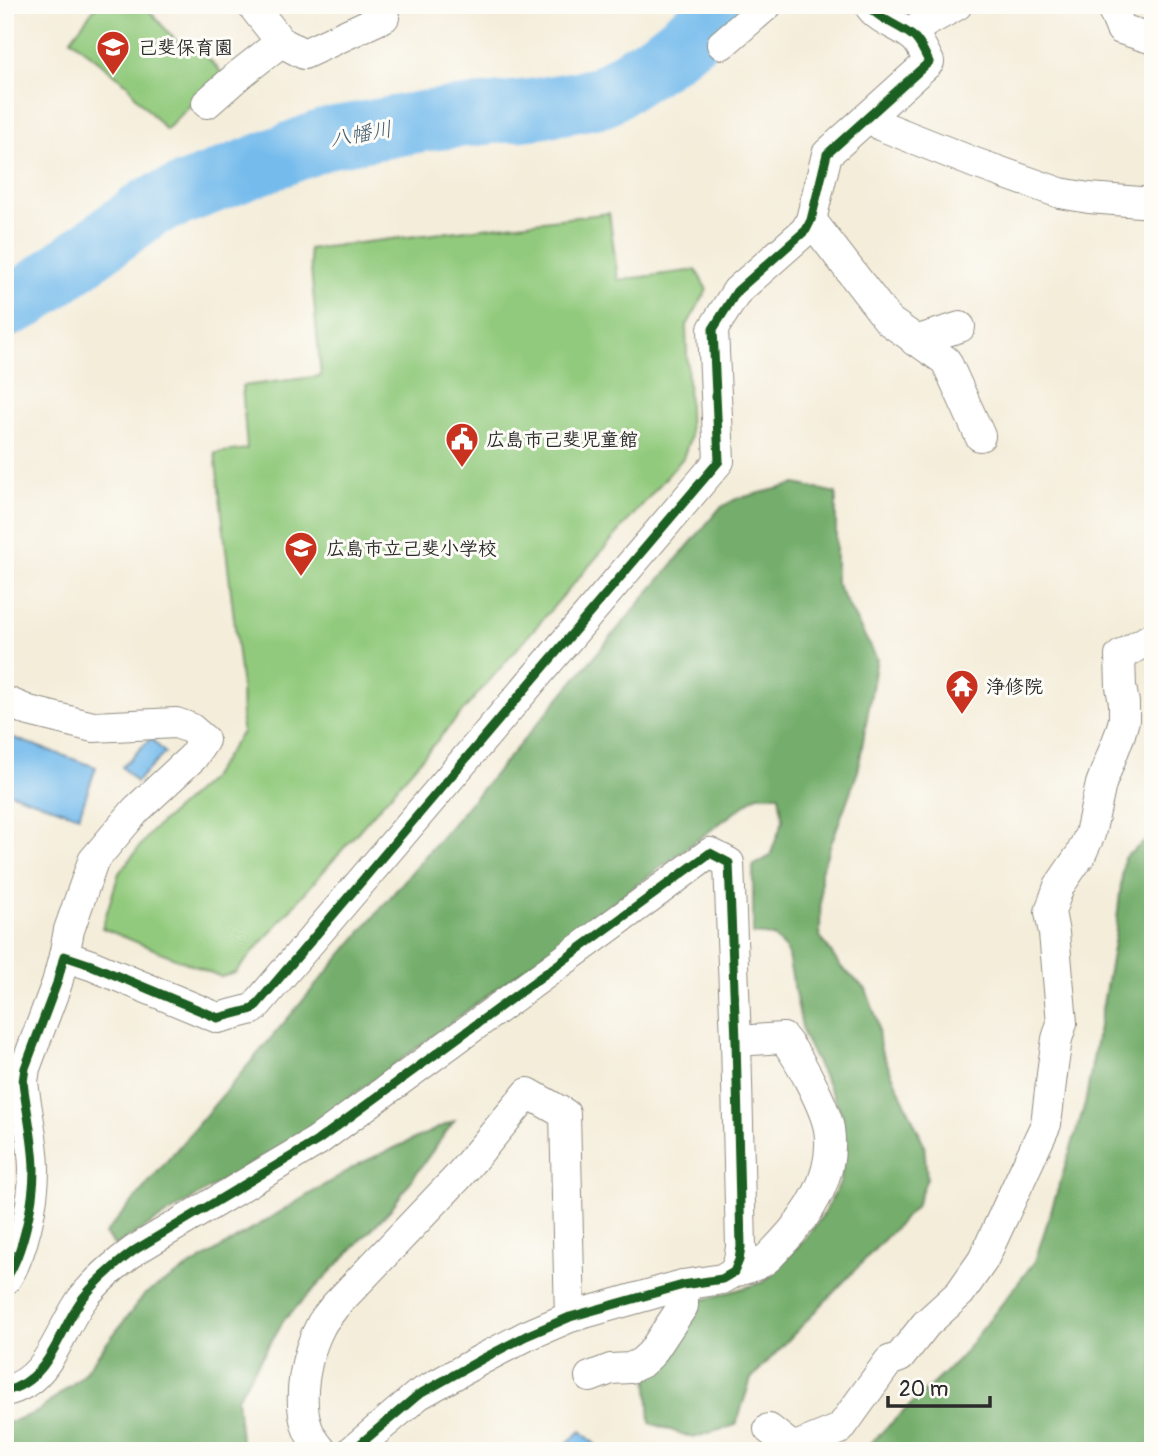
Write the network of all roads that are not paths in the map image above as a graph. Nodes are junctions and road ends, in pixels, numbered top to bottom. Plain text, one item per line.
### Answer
1 (252, 5) edge
2 (767, 5) edge
3 (869, 5) edge
4 (957, 5) edge
5 (1111, 5) edge
6 (384, 17) dead end
7 (910, 34) junction
8 (1153, 39) edge
9 (281, 42) junction
10 (722, 44) dead end
11 (207, 103) dead end
12 (870, 117) junction
13 (1153, 203) edge
14 (811, 220) junction
15 (960, 327) dead end
16 (915, 341) junction
17 (980, 436) dead end
18 (1153, 637) edge
19 (5, 701) edge
20 (64, 956) junction
21 (736, 1041) junction
22 (734, 1272) junction
23 (5, 1280) edge
24 (683, 1285) junction
25 (570, 1317) junction
26 (590, 1377) dead end
27 (5, 1391) edge
28 (769, 1429) dead end
29 (321, 1451) edge
30 (352, 1451) edge

1 - 9 street
2 - 10 street
3 - 7 street
4 - 7 street
5 - 8 street
6 - 9 street
7 - 12 street
9 - 11 street
12 - 13 street
12 - 14 street
14 - 16 street
14 - 20 street
15 - 16 street
16 - 17 street
18 - 28 street
19 - 20 street
20 - 23 street
21 - 22 street
21 - 22 street
21 - 27 street
22 - 24 street
24 - 25 street
24 - 26 street
25 - 29 street
25 - 30 street

